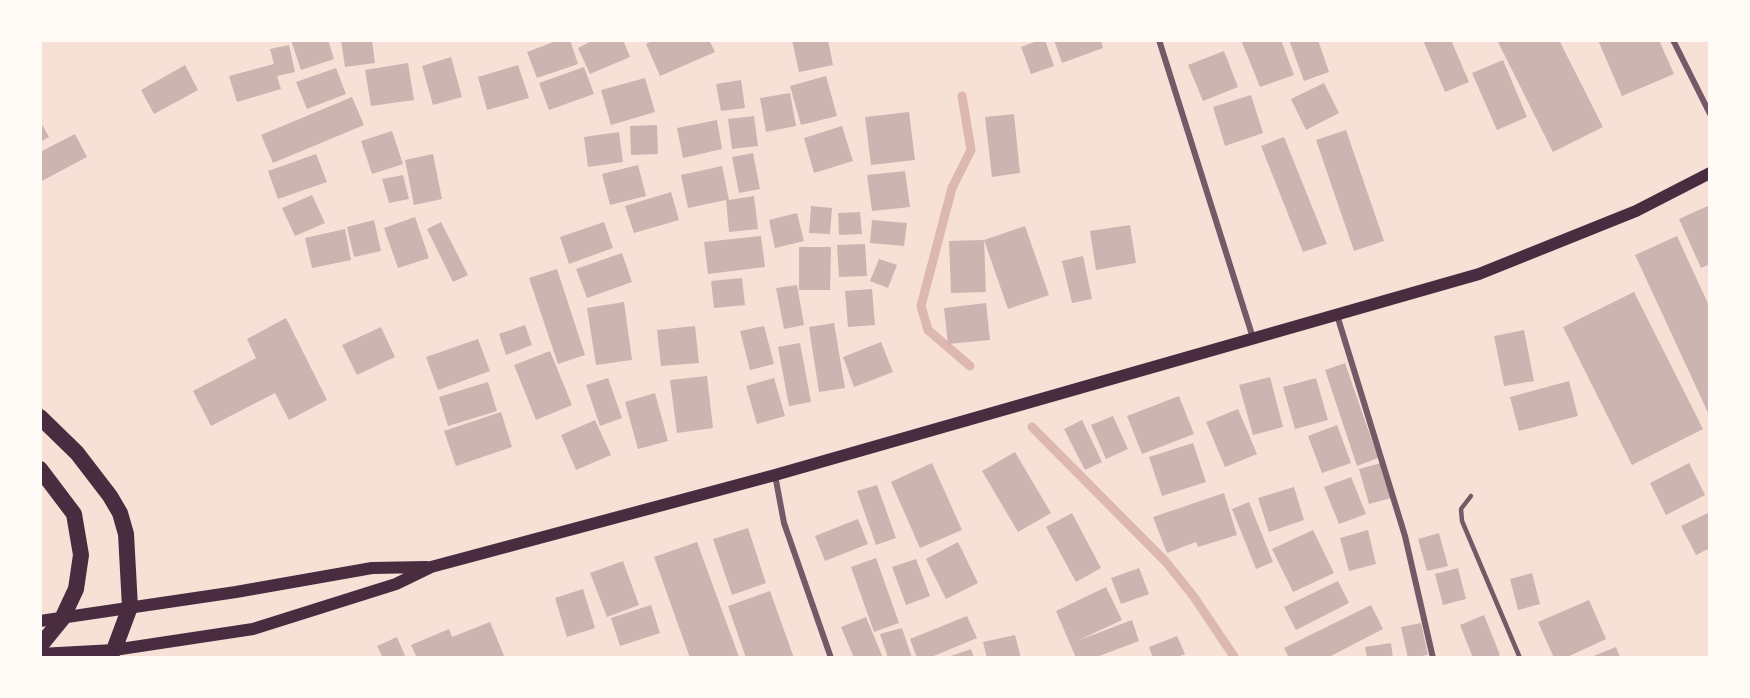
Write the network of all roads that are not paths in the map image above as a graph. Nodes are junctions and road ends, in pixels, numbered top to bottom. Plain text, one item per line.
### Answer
1 (1159, 40) edge
2 (1673, 40) edge
3 (1710, 114) edge
4 (1710, 173) edge
5 (1336, 314) junction
6 (1253, 338) junction
7 (40, 417) edge
8 (40, 469) edge
9 (775, 475) junction
10 (1471, 496) dead end
11 (431, 567) junction
12 (130, 607) junction
13 (62, 619) junction
14 (40, 621) edge
15 (40, 645) edge
16 (40, 654) edge
17 (109, 654) edge
18 (831, 657) edge
19 (1433, 657) edge
20 (1520, 657) edge

1 - 6 street
2 - 3 street
4 - 5 main road
5 - 6 main road
5 - 19 street
6 - 9 main road
7 - 12 highway
8 - 13 highway
9 - 11 main road
9 - 18 street
10 - 20 lane
11 - 12 main road
11 - 17 main road
12 - 13 main road
12 - 17 highway
13 - 14 main road
13 - 15 highway
16 - 17 main road

